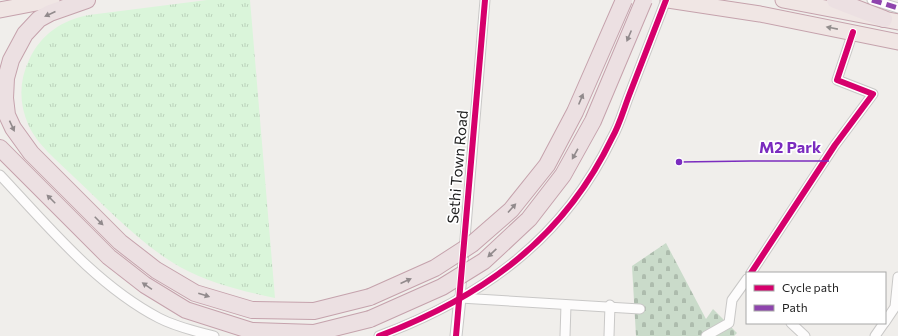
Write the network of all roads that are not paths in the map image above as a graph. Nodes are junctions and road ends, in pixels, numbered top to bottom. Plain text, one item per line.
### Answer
1 (52, 0) edge
2 (87, 0) edge
3 (485, 0) edge
4 (624, 0) edge
5 (644, 0) edge
6 (667, 0) edge
7 (783, 0) edge
8 (835, 0) edge
9 (872, 0) edge
10 (898, 8) edge
11 (0, 10) edge
12 (891, 21) edge
13 (853, 32) junction
14 (898, 42) edge
15 (0, 148) edge
16 (0, 175) edge
17 (752, 272) edge
18 (898, 277) edge
19 (746, 282) edge
20 (460, 298) junction
21 (566, 305) junction
22 (610, 306) junction
23 (640, 309) dead end
24 (886, 320) edge
25 (792, 324) edge
26 (884, 324) edge
27 (214, 336) edge
28 (379, 336) edge
29 (456, 336) edge
30 (565, 336) edge
31 (609, 336) edge
32 (706, 336) edge
33 (805, 336) edge
34 (875, 336) edge

1 - 11 highway
2 -> 4 highway, bridge
3 - 20 street, Sethi Town Road
5 -> 15 highway, bridge
13 -> 6 highway
6 - 20 street
7 - 12 highway
8 - 12 highway
9 - 10 street
13 - 14 highway
13 - 17 street
16 - 27 street
18 - 24 street
19 - 32 street
20 - 21 street
20 - 28 street
20 - 29 street, Sethi Town Road
21 - 22 street
21 - 30 street
22 - 23 street
22 - 31 street
25 - 33 street
26 - 34 street

